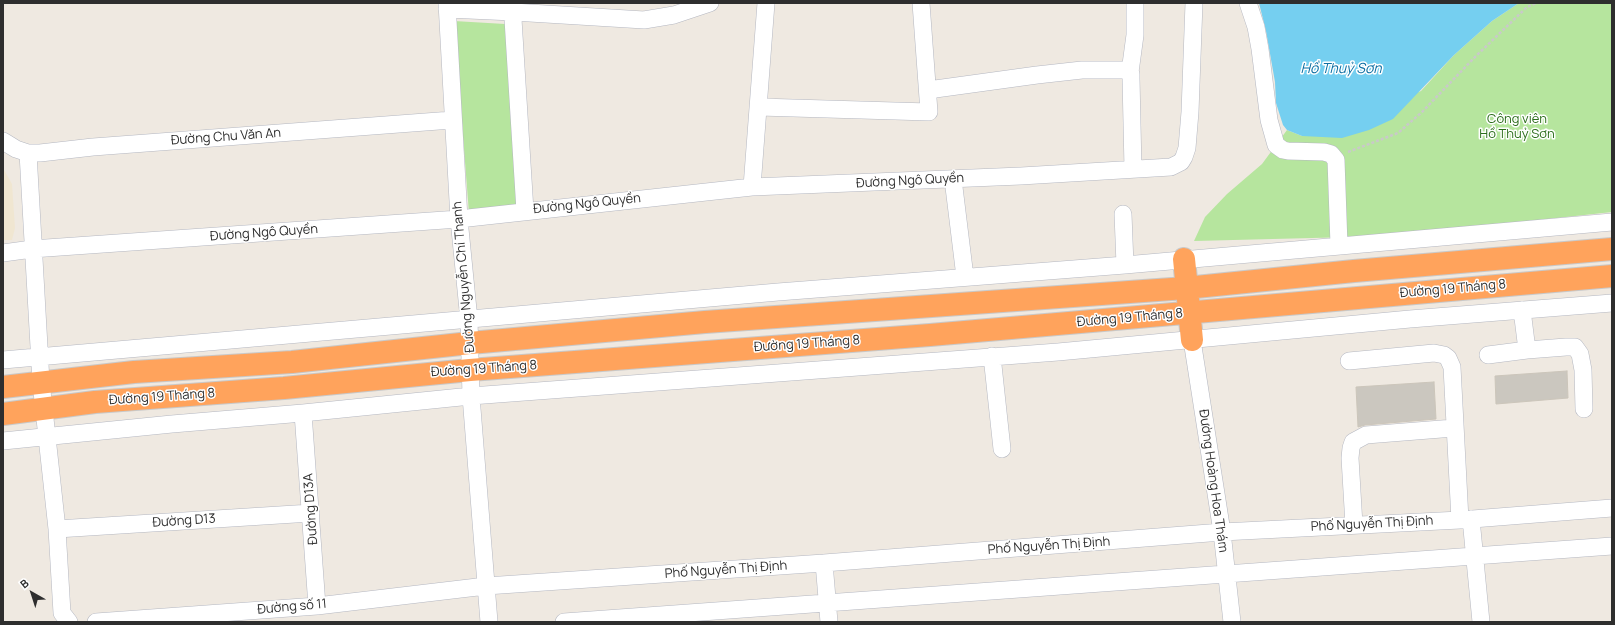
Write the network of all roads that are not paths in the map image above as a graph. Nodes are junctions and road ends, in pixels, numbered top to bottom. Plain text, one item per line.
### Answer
1 (710, 3) edge
2 (766, 3) edge
3 (921, 3) edge
4 (1135, 3) edge
5 (1194, 3) edge
6 (1248, 3) edge
7 (447, 6) edge
8 (512, 7) edge
9 (1130, 72) junction
10 (928, 90) junction
11 (759, 107) junction
12 (452, 120) junction
13 (3, 141) edge
14 (28, 153) junction
15 (1133, 169) junction
16 (953, 179) junction
17 (752, 187) junction
18 (525, 211) junction
19 (1122, 214) dead end
20 (459, 219) junction
21 (1612, 222) edge
22 (1338, 245) junction
23 (1612, 249) edge
24 (32, 250) junction
25 (3, 253) edge
26 (1184, 259) junction
27 (1125, 265) junction
28 (1612, 276) edge
29 (965, 277) junction
30 (1186, 288) junction
31 (1612, 303) edge
32 (1522, 310) junction
33 (1189, 313) junction
34 (469, 320) junction
35 (1192, 340) junction
36 (470, 343) junction
37 (1527, 350) junction
38 (1488, 354) dead end
39 (40, 356) junction
40 (992, 356) junction
41 (3, 360) edge
42 (1349, 361) dead end
43 (470, 370) junction
44 (41, 382) junction
45 (3, 387) edge
46 (471, 396) junction
47 (43, 408) junction
48 (1584, 409) dead end
49 (303, 413) junction
50 (3, 414) edge
51 (1454, 428) junction
52 (46, 436) junction
53 (3, 441) edge
54 (1002, 449) dead end
55 (1612, 508) edge
56 (311, 513) junction
57 (1466, 519) junction
58 (1354, 525) junction
59 (57, 530) junction
60 (1222, 532) junction
61 (1612, 546) edge
62 (1476, 557) junction
63 (824, 563) junction
64 (1226, 573) junction
65 (486, 586) junction
66 (827, 604) junction
67 (317, 606) junction
68 (275, 615) edge
69 (69, 622) edge
70 (105, 622) edge
71 (489, 622) edge
72 (564, 622) edge
73 (829, 622) edge
74 (1232, 622) edge
75 (1481, 622) edge

1 - 8 street
2 - 11 street
3 - 10 street
4 - 9 street
5 - 15 street, Đường Ngô Quyền
6 - 22 street
7 - 8 street
7 - 12 street, Đường Nguyễn Chí Thanh
8 - 18 street
9 - 10 street
9 - 15 street
10 - 11 street
11 - 17 street
12 - 14 street, Đường Chu Văn An
12 - 20 street, Đường Nguyễn Chí Thanh
13 - 14 street, Đường Chu Văn An
14 - 24 street
15 - 16 street, Đường Ngô Quyền
16 - 17 street, Đường Ngô Quyền
16 - 29 street
17 - 18 street, Đường Ngô Quyền
18 - 20 street, Đường Ngô Quyền
19 - 27 street
20 - 24 street, Đường Ngô Quyền
20 - 34 street, Đường Nguyễn Chí Thanh
21 - 22 street
22 - 26 street
23 - 30 highway, Đường 19 Tháng 8
24 - 25 street, Đường Ngô Quyền
24 - 39 street
26 - 27 street
26 - 30 highway
27 - 29 street
28 - 33 highway, Đường 19 Tháng 8
29 - 34 street
30 - 33 highway
30 - 36 highway, Đường 19 Tháng 8
31 - 32 street, Đường 19 Tháng 8
32 - 35 street, Đường 19 Tháng 8
32 - 37 street
33 - 35 highway
33 - 43 highway, Đường 19 Tháng 8
34 - 36 street, Đường Nguyễn Chí Thanh
34 - 39 street
35 - 40 street, Đường 19 Tháng 8
35 - 60 street, Đường Hoàng Hoa Thám
36 - 43 street, Đường Nguyễn Chí Thanh
36 - 44 highway, Đường 19 Tháng 8
37 - 38 street
37 - 48 street
39 - 41 street
39 - 44 street
40 - 46 street, Đường 19 Tháng 8
40 - 54 street
42 - 51 street
43 - 46 street, Đường Nguyễn Chí Thanh
43 - 47 highway, Đường 19 Tháng 8
44 - 45 highway, Đường 19 Tháng 8
44 - 47 street
46 - 49 street, Đường 19 Tháng 8
46 - 65 street, Đường Nguyễn Chí Thanh
47 - 50 highway, Đường 19 Tháng 8
47 - 52 street
49 - 52 street, Đường 19 Tháng 8
49 - 56 street, Đường D13A
51 - 57 street
51 - 58 street
52 - 53 street, Đường 19 Tháng 8
52 - 59 street
55 - 57 street, Phố Nguyễn Thị Định
56 - 59 street, Đường D13
56 - 67 street, Đường D13A
57 - 58 street, Phố Nguyễn Thị Định
57 - 62 street
58 - 60 street, Phố Nguyễn Thị Định
59 - 69 street
60 - 63 street, Phố Nguyễn Thị Định
60 - 64 street, Đường Hoàng Hoa Thám
61 - 62 street
62 - 64 street
62 - 75 street
63 - 65 street, Phố Nguyễn Thị Định
63 - 66 street
64 - 66 street
64 - 74 street, Đường Hoàng Hoa Thám
65 - 67 street, Đường số 11
65 - 71 street, Đường Nguyễn Chí Thanh
66 - 72 street
66 - 73 street
67 - 68 street, Đường số 11
68 - 70 street, Đường số 11

